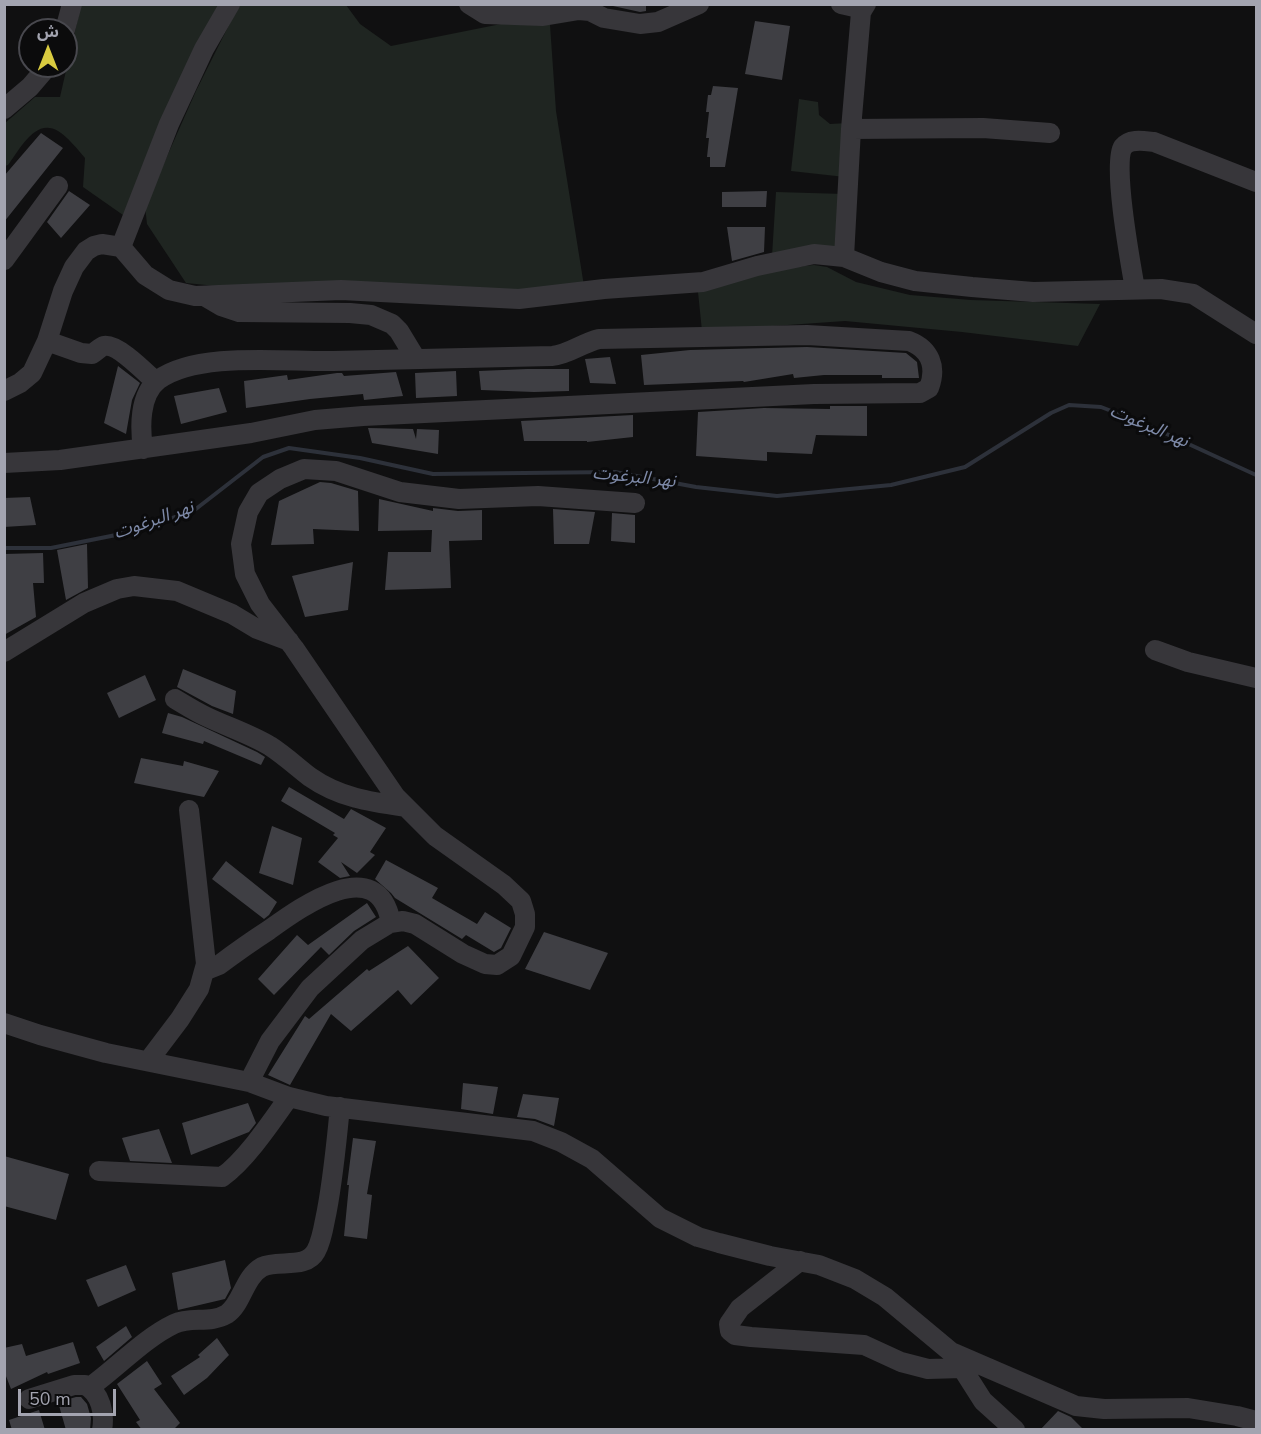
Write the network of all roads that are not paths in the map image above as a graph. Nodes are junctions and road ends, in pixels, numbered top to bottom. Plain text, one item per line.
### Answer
1 (230, 4) edge
2 (469, 4) edge
3 (699, 4) edge
4 (841, 4) edge
5 (865, 7) edge
6 (38, 78) edge
7 (4, 110) edge
8 (851, 129) junction
9 (1050, 133) dead end
10 (1257, 182) edge
11 (58, 186) dead end
12 (121, 247) junction
13 (844, 257) junction
14 (4, 260) edge
15 (1135, 290) junction
16 (204, 296) junction
17 (1257, 334) edge
18 (47, 341) junction
19 (416, 359) junction
20 (156, 382) junction
21 (4, 391) edge
22 (142, 449) junction
23 (4, 463) edge
24 (635, 503) dead end
25 (289, 641) junction
26 (1155, 650) dead end
27 (4, 652) edge
28 (1257, 678) edge
29 (175, 699) dead end
30 (406, 807) junction
31 (189, 810) dead end
32 (391, 923) junction
33 (204, 971) junction
34 (4, 1023) edge
35 (149, 1060) junction
36 (249, 1082) junction
37 (289, 1097) junction
38 (340, 1107) junction
39 (99, 1171) dead end
40 (800, 1261) junction
41 (957, 1360) junction
42 (90, 1387) junction
43 (29, 1400) dead end
44 (1257, 1421) edge
45 (102, 1430) edge
46 (1015, 1430) edge

1 - 12 street
2 - 3 street
4 - 5 street
5 - 8 street
6 - 7 street
8 - 9 street
8 - 13 street
10 - 15 street
11 - 14 street
12 - 16 street
12 - 18 street
13 - 15 street
13 - 16 street
15 - 17 street
16 - 19 street
18 - 20 street
18 - 21 street
19 - 20 street
19 - 22 street
20 - 22 street
22 - 23 street
24 - 25 street
25 - 27 street
25 - 30 street
26 - 28 street
29 - 30 street
30 - 32 street
31 - 33 street
32 - 33 street
32 - 36 street
33 - 35 street
34 - 35 street
35 - 36 street
36 - 37 street
37 - 38 street
37 - 39 street
38 - 40 street
38 - 42 street
40 - 41 street
40 - 41 street
41 - 44 street
41 - 46 street
42 - 43 street
42 - 45 street

